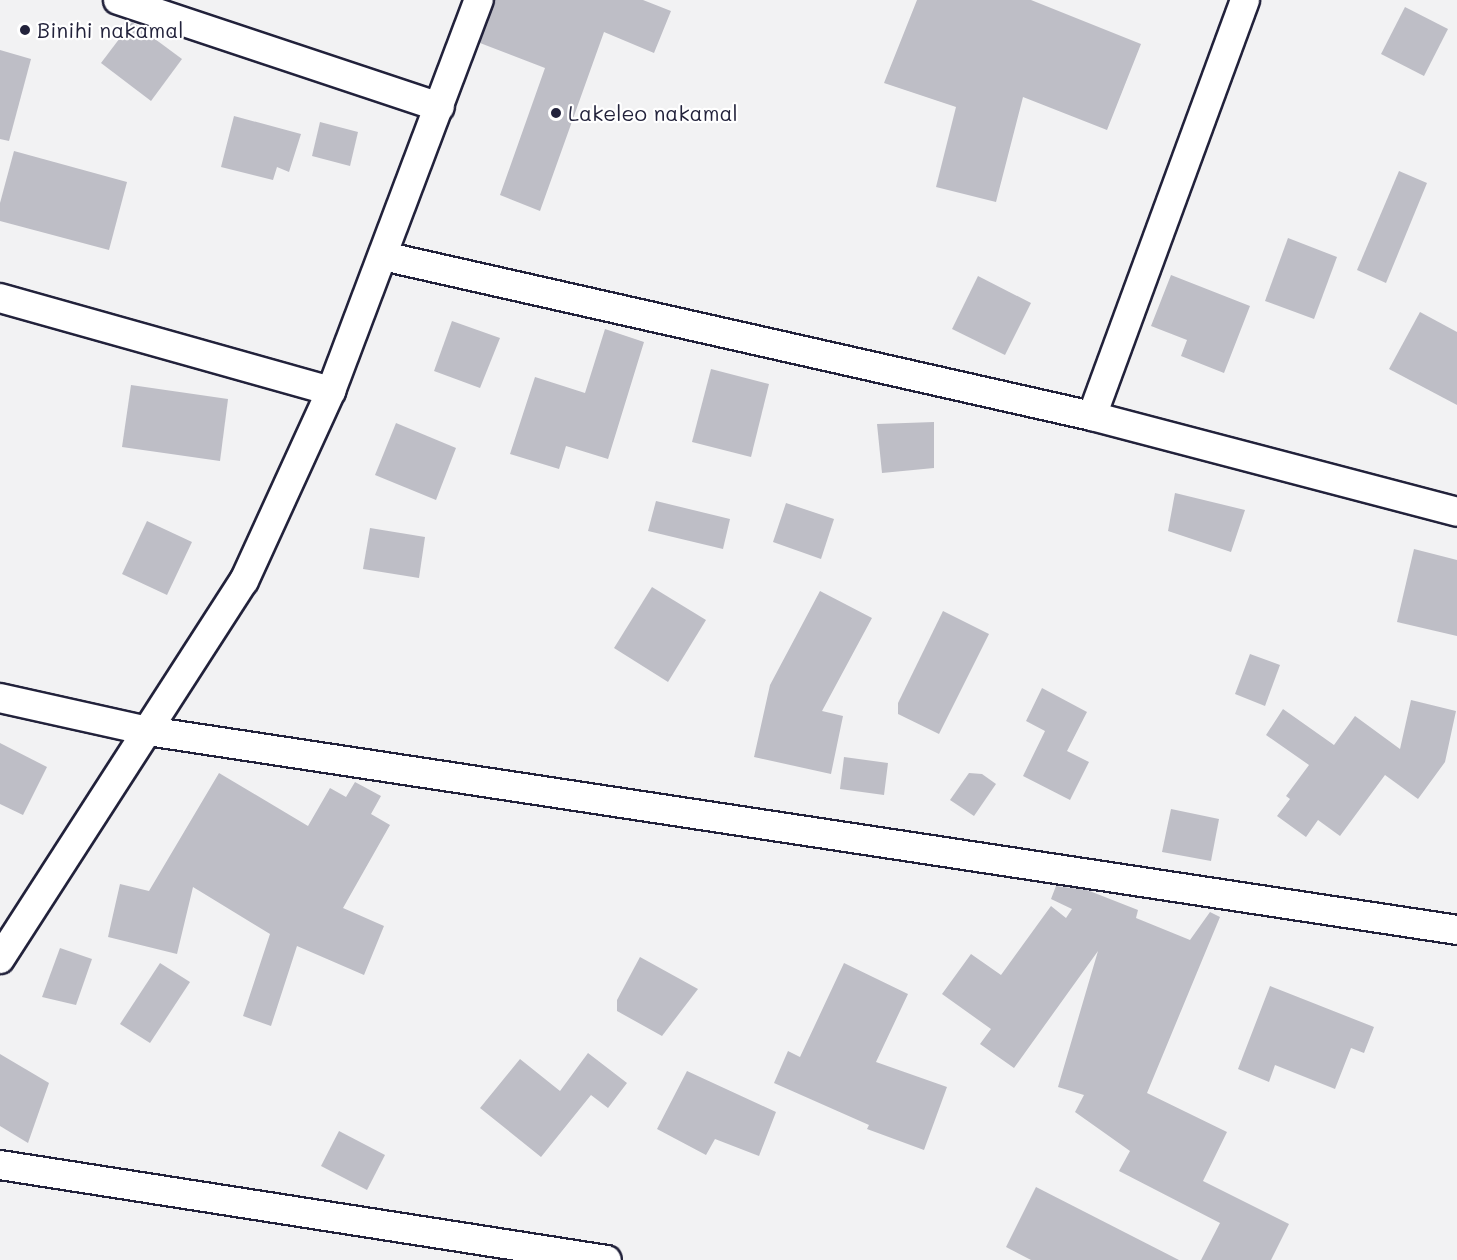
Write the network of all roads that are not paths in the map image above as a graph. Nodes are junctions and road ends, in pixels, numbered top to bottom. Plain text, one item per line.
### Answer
1 (118, 0) edge
2 (479, 0) edge
3 (1245, 0) edge
4 (440, 107) junction
5 (383, 256) junction
6 (0, 298) edge
7 (331, 391) junction
8 (1092, 416) junction
9 (1457, 512) edge
10 (0, 698) edge
11 (148, 731) junction
12 (1457, 930) edge
13 (0, 959) edge
14 (0, 1165) edge
15 (607, 1260) edge

1 - 4 street
2 - 4 street
3 - 8 street
4 - 5 street
5 - 7 street
5 - 8 street
6 - 7 street
7 - 11 street
8 - 9 street
10 - 11 street
11 - 12 street
11 - 13 street
14 - 15 street

